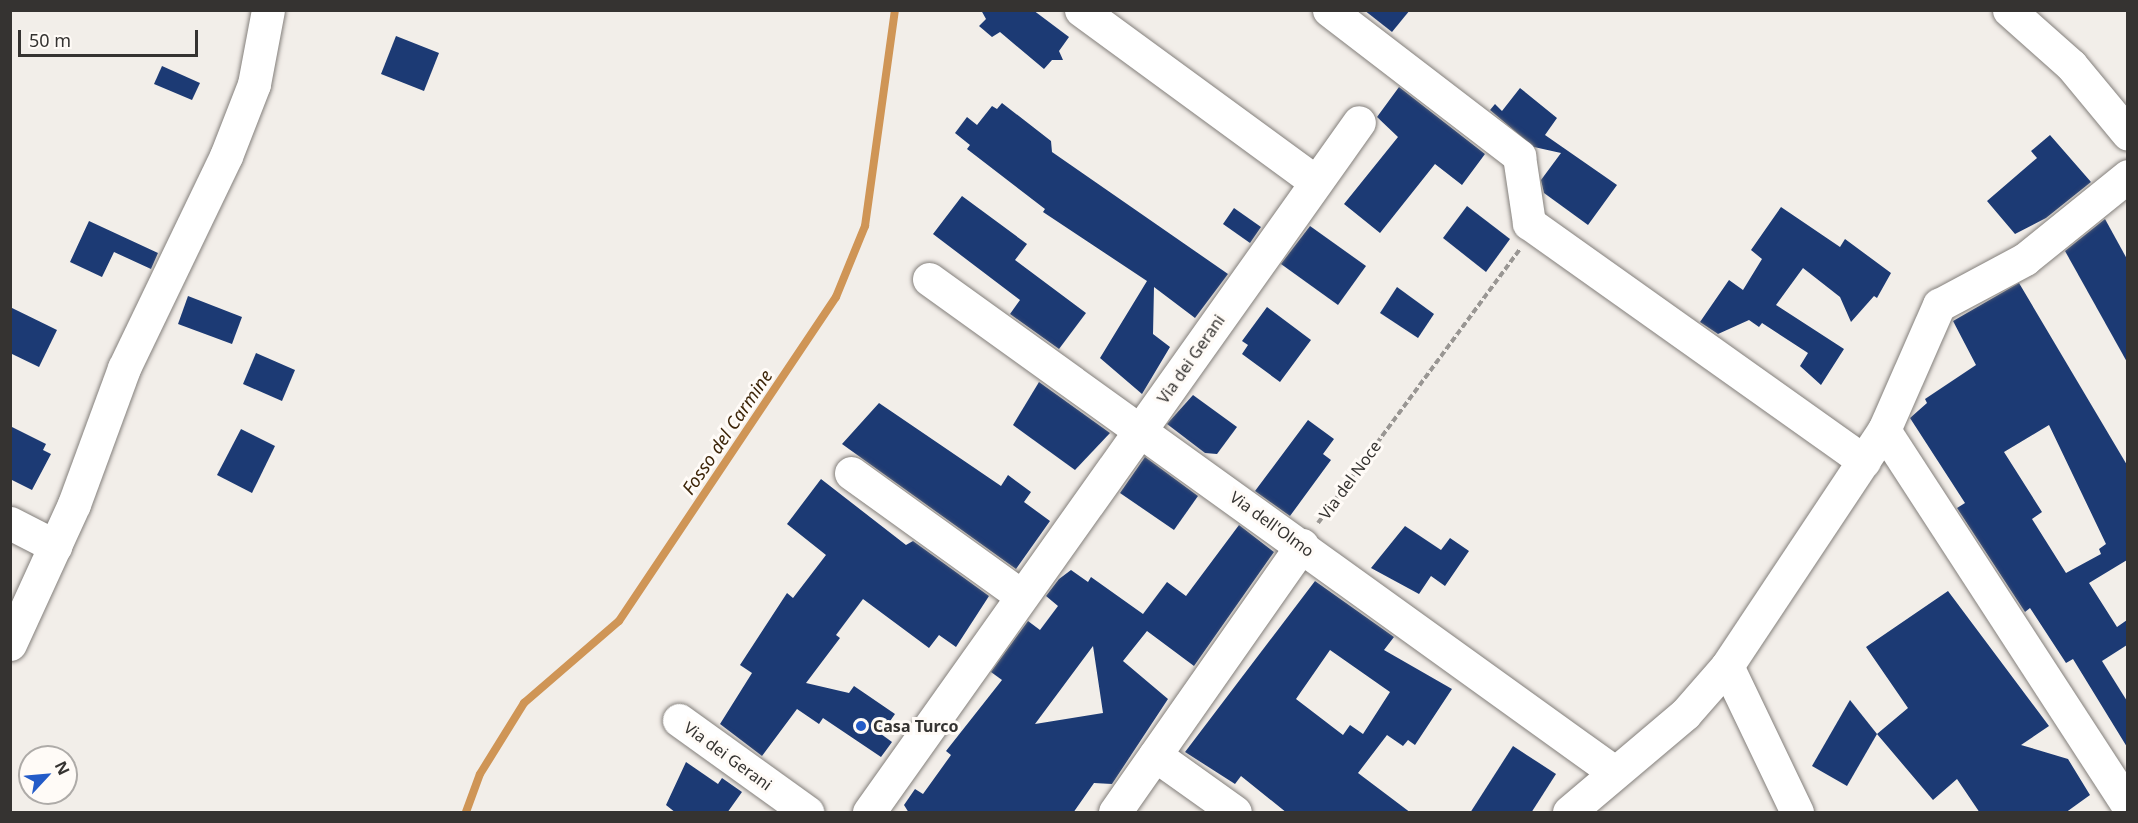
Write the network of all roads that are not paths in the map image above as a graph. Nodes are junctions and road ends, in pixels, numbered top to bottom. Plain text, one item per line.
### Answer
1 (268, 10) edge
2 (1081, 10) edge
3 (1329, 10) edge
4 (2009, 10) edge
5 (1359, 122) dead end
6 (2127, 134) edge
7 (2127, 176) edge
8 (1316, 182) junction
9 (929, 279) dead end
10 (1142, 429) junction
11 (1884, 429) junction
12 (1864, 461) junction
13 (851, 473) dead end
14 (10, 522) edge
15 (1302, 545) junction
16 (55, 546) junction
17 (1020, 595) junction
18 (10, 644) edge
19 (1727, 666) junction
20 (679, 720) dead end
21 (1155, 755) junction
22 (1614, 771) junction
23 (2127, 806) edge
24 (807, 813) edge
25 (869, 813) edge
26 (1115, 813) edge
27 (1235, 813) edge
28 (1569, 813) edge
29 (1797, 813) edge

1 - 16 street
2 - 8 street
3 - 12 street
4 - 6 street
5 - 8 street, Via dei Gerani
7 - 11 street
8 - 10 street, Via dei Gerani
9 - 10 street, Via dell'Olmo
10 - 15 street, Via dell'Olmo
10 - 17 street, Via dei Gerani
11 - 12 street
11 - 23 street
12 - 19 street
13 - 17 street
14 - 16 street
15 - 21 street
15 - 22 street, Via dell'Olmo
16 - 18 street
17 - 25 street, Via dei Gerani
19 - 22 street
19 - 29 street
20 - 24 street, Via dei Gerani
21 - 26 street
21 - 27 street
22 - 28 street

